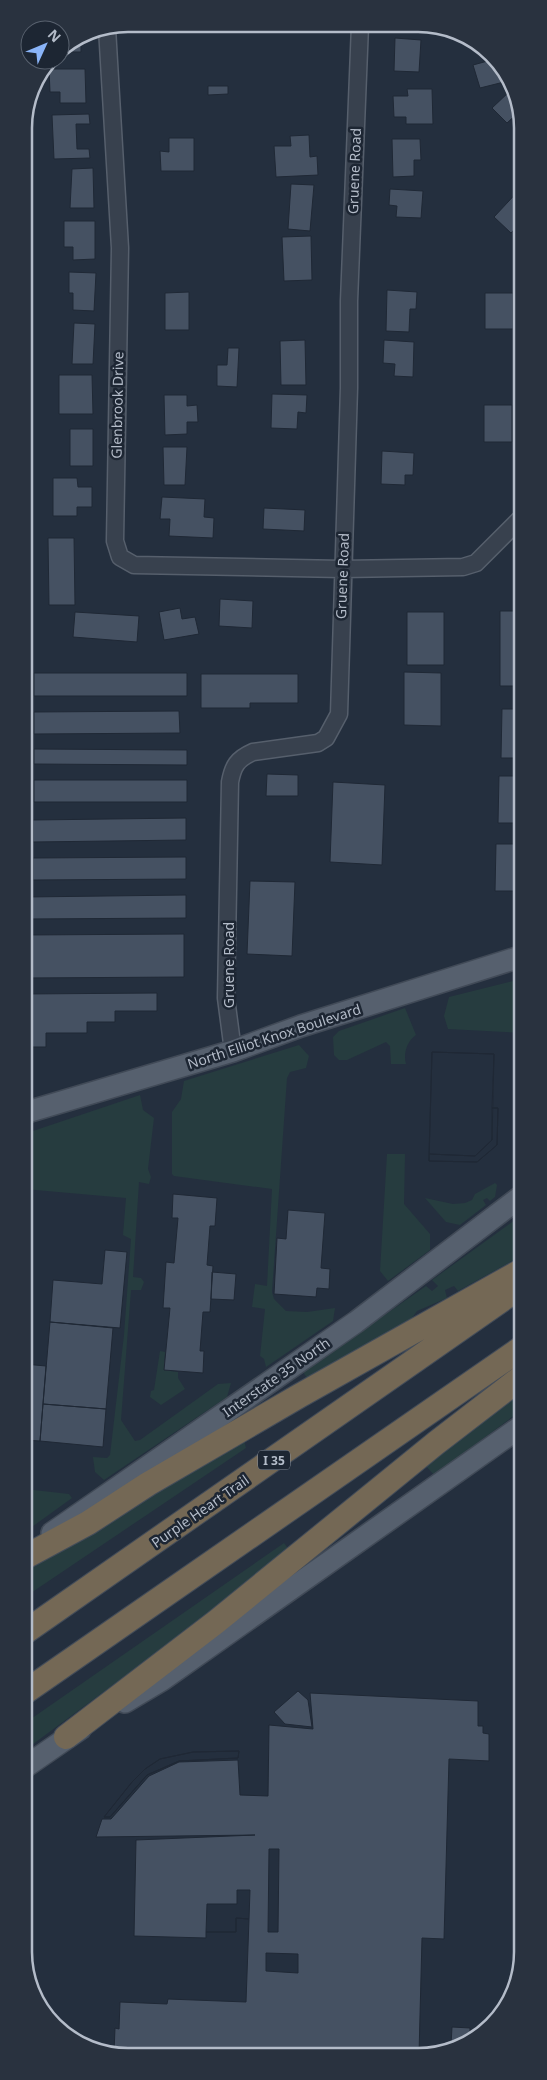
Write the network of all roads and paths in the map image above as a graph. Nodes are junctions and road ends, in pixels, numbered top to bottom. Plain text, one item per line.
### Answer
1 (360, 32) edge
2 (107, 35) edge
3 (514, 525) edge
4 (342, 569) junction
5 (514, 959) edge
6 (233, 1051) junction
7 (32, 1110) edge
8 (514, 1202) edge
9 (514, 1275) edge
10 (514, 1292) edge
11 (514, 1353) edge
12 (514, 1383) edge
13 (514, 1431) edge
14 (32, 1546) edge
15 (32, 1553) edge
16 (32, 1626) edge
17 (32, 1687) edge
18 (66, 1737) junction
19 (32, 1762) edge

1 - 4 street, Gruene Road
2 - 4 street, Glenbrook Drive
3 - 4 street
4 - 6 street, Gruene Road
5 - 6 main road, North Elliot Knox Boulevard
6 - 7 main road, North Elliot Knox Boulevard
8 - 14 main road, Interstate 35 North
9 - 15 highway
10 - 16 highway, Purple Heart Trail / I 35
11 - 17 highway
12 - 18 highway
13 - 18 main road
18 - 19 main road

